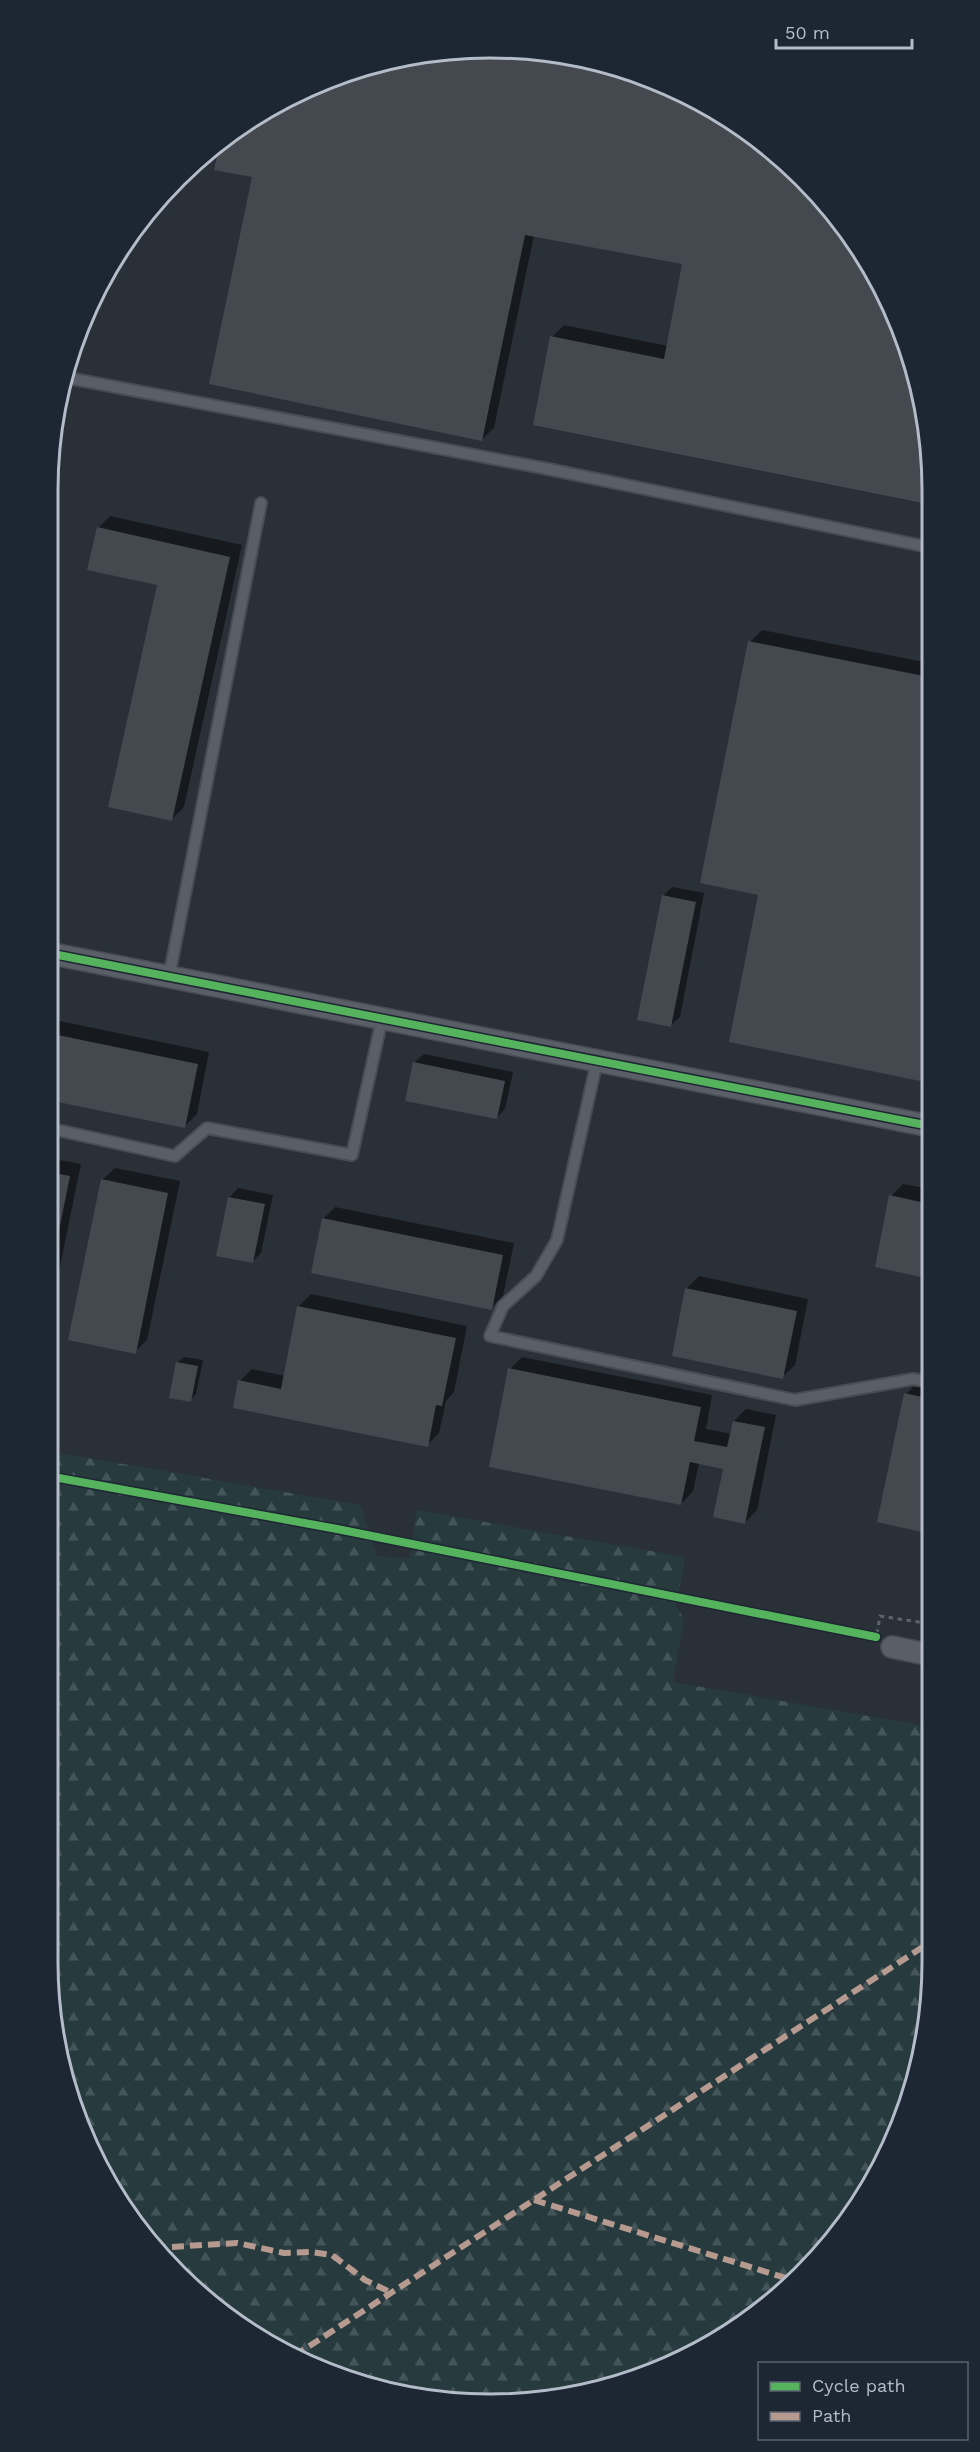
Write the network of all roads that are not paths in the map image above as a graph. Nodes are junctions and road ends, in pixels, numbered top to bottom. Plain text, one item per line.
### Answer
1 (73, 379) edge
2 (261, 503) dead end
3 (922, 545) edge
4 (58, 955) edge
5 (169, 977) junction
6 (382, 1019) junction
7 (597, 1061) junction
8 (922, 1124) edge
9 (58, 1130) edge
10 (922, 1381) edge
11 (884, 1642) road end
12 (922, 1652) edge

1 - 3 lane
2 - 5 lane
4 - 5 street
5 - 6 street
6 - 7 street
6 - 9 lane
7 - 8 street
7 - 10 lane
11 - 12 street

